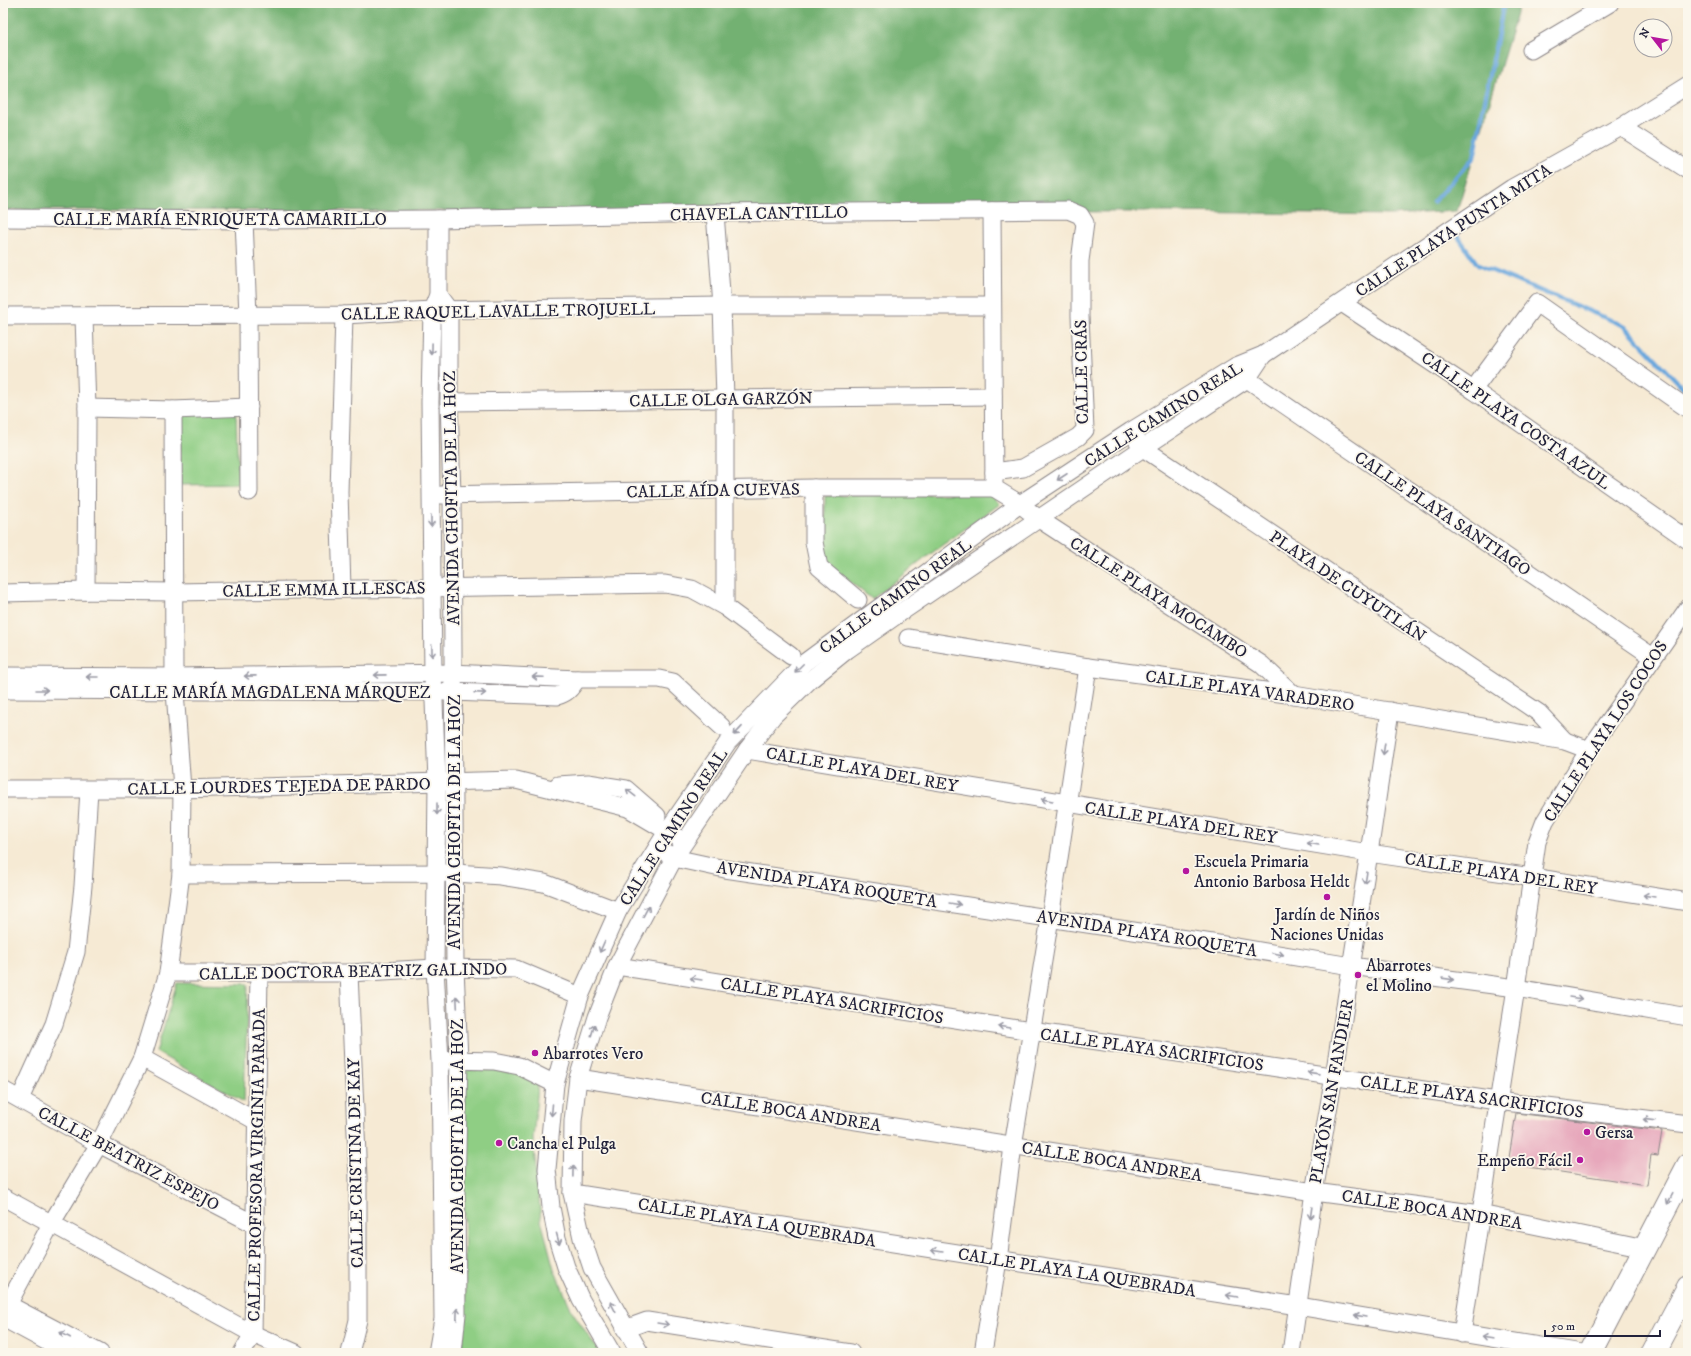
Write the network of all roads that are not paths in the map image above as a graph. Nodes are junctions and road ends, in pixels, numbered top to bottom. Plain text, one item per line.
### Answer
1 (1610, 3) edge
2 (1531, 50) dead end
3 (1688, 85) edge
4 (1621, 127) junction
5 (1688, 170) edge
6 (992, 211) junction
7 (715, 213) junction
8 (1080, 215) joint
9 (3, 218) edge
10 (438, 219) junction
11 (244, 220) junction
12 (1342, 303) junction
13 (440, 305) junction
14 (722, 306) junction
15 (992, 306) junction
16 (248, 315) junction
17 (344, 315) junction
18 (3, 316) edge
19 (84, 317) junction
20 (1263, 355) junction
21 (1236, 366) junction
22 (1247, 379) junction
23 (1474, 390) junction
24 (993, 396) junction
25 (725, 398) junction
26 (449, 402) junction
27 (249, 407) junction
28 (87, 408) junction
29 (1688, 409) edge
30 (173, 410) junction
31 (1131, 432) junction
32 (1143, 448) junction
33 (994, 480) junction
34 (814, 488) junction
35 (725, 490) junction
36 (249, 492) dead end
37 (452, 495) junction
38 (431, 496) junction
39 (1020, 504) junction
40 (1039, 519) junction
41 (1688, 540) edge
42 (453, 586) junction
43 (432, 587) junction
44 (342, 588) junction
45 (86, 591) junction
46 (175, 592) junction
47 (3, 593) edge
48 (858, 600) dead end
49 (725, 607) junction
50 (1688, 608) edge
51 (908, 638) dead end
52 (792, 656) dead end
53 (1653, 657) junction
54 (1088, 667) junction
55 (452, 673) junction
56 (433, 674) junction
57 (3, 676) edge
58 (577, 678) junction
59 (175, 684) junction
60 (3, 690) edge
61 (453, 692) junction
62 (434, 693) junction
63 (1294, 695) junction
64 (1390, 711) junction
65 (722, 727) dead end
66 (1565, 741) junction
67 (747, 750) junction
68 (1589, 750) junction
69 (454, 780) junction
70 (437, 782) junction
71 (3, 789) edge
72 (182, 789) junction
73 (89, 790) junction
74 (1067, 803) junction
75 (668, 830) junction
76 (685, 843) junction
77 (658, 847) junction
78 (1370, 853) junction
79 (674, 858) junction
80 (455, 873) junction
81 (181, 874) junction
82 (436, 874) junction
83 (1532, 877) junction
84 (1688, 902) edge
85 (618, 911) junction
86 (1050, 918) junction
87 (617, 966) junction
88 (1352, 966) junction
89 (435, 968) junction
90 (455, 968) junction
91 (168, 973) junction
92 (349, 973) junction
93 (259, 974) junction
94 (1516, 988) junction
95 (580, 996) junction
96 (1688, 1016) edge
97 (1031, 1031) junction
98 (142, 1058) junction
99 (459, 1060) junction
100 (440, 1061) junction
101 (1334, 1076) junction
102 (578, 1078) junction
103 (555, 1084) junction
104 (3, 1090) edge
105 (20, 1099) junction
106 (1497, 1101) junction
107 (256, 1121) junction
108 (1688, 1124) edge
109 (99, 1144) junction
110 (1013, 1146) junction
111 (1688, 1165) edge
112 (1314, 1192) junction
113 (572, 1193) junction
114 (449, 1194) junction
115 (3, 1198) edge
116 (1480, 1214) junction
117 (51, 1224) junction
118 (256, 1225) junction
119 (1645, 1248) junction
120 (998, 1260) junction
121 (1688, 1287) edge
122 (1298, 1306) junction
123 (4, 1309) edge
124 (626, 1329) junction
125 (253, 1334) junction
126 (1462, 1334) junction
127 (68, 1353) edge
128 (100, 1353) edge
129 (242, 1353) edge
130 (296, 1353) edge
131 (350, 1353) edge
132 (437, 1353) edge
133 (454, 1353) edge
134 (612, 1353) edge
135 (640, 1353) edge
136 (851, 1353) edge
137 (983, 1353) edge
138 (1291, 1353) edge
139 (1582, 1353) edge
140 (1590, 1353) edge
141 (1653, 1353) edge

1 - 2 street
3 - 4 street, CALLE PLAYA PUNTA MITA
4 - 5 street
4 - 12 street, CALLE PLAYA PUNTA MITA
6 - 7 street, CHAVELA CANTILLO
6 - 8 street, CHAVELA CANTILLO
6 - 15 street
7 - 10 street, CHAVELA CANTILLO
7 - 14 street
8 - 33 street, CALLE CRÁS
9 - 11 street, CALLE MARÍA ENRIQUETA CAMARILLO
10 - 11 street, CALLE MARÍA ENRIQUETA CAMARILLO
10 - 13 street, AVENIDA CHOFITA DE LA HOZ
11 - 16 street
12 - 20 street, CALLE PLAYA PUNTA MITA
12 - 23 street, CALLE PLAYA COSTA AZUL
13 - 14 street, CALLE RAQUEL LAVALLE TROJUELL
13 - 17 street, CALLE RAQUEL LAVALLE TROJUELL
13 - 26 street, AVENIDA CHOFITA DE LA HOZ
13 -> 38 street, AVENIDA CHOFITA DE LA HOZ
14 - 15 street, CALLE RAQUEL LAVALLE TROJUELL
14 - 25 street
15 - 24 street
16 - 17 street, CALLE RAQUEL LAVALLE TROJUELL
16 - 19 street, CALLE RAQUEL LAVALLE TROJUELL
16 - 27 street
17 - 44 street
18 - 19 street, CALLE RAQUEL LAVALLE TROJUELL
19 - 28 street
20 - 21 street, CALLE CAMINO REAL
20 - 22 street, CALLE CAMINO REAL
21 - 22 street, CALLE PLAYA SANTIAGO
21 - 31 street, CALLE CAMINO REAL
22 - 32 street, CALLE CAMINO REAL
22 - 53 street, CALLE PLAYA SANTIAGO
23 - 29 street
23 - 41 street, CALLE PLAYA COSTA AZUL
24 - 25 street, CALLE OLGA GARZÓN
24 - 33 street
25 - 26 street, CALLE OLGA GARZÓN
25 - 35 street
26 - 37 street, AVENIDA CHOFITA DE LA HOZ
27 - 30 street
27 - 36 street
28 - 30 street
28 - 45 street
30 - 46 street
31 - 32 street, PLAYA DE CUYUTLÁN
31 -> 39 street, CALLE CAMINO REAL
32 - 40 street, CALLE CAMINO REAL
32 - 66 street, PLAYA DE CUYUTLÁN
33 - 34 street, CALLE AÍDA CUEVAS
33 - 39 street, CALLE PLAYA MOCAMBO
34 - 35 street, CALLE AÍDA CUEVAS
34 - 48 street
35 - 37 street, CALLE AÍDA CUEVAS
35 - 49 street
37 - 38 street, CALLE AÍDA CUEVAS
37 - 42 street, AVENIDA CHOFITA DE LA HOZ
38 -> 43 street, AVENIDA CHOFITA DE LA HOZ
39 - 40 street, CALLE PLAYA MOCAMBO
39 -> 75 street, CALLE CAMINO REAL
40 - 63 street, CALLE PLAYA MOCAMBO
40 - 67 street, CALLE CAMINO REAL
42 - 43 street, CALLE EMMA ILLESCAS
42 - 49 street, CALLE EMMA ILLESCAS
42 - 55 street, AVENIDA CHOFITA DE LA HOZ
43 - 44 street, CALLE EMMA ILLESCAS
43 -> 56 street, AVENIDA CHOFITA DE LA HOZ
44 - 46 street, CALLE EMMA ILLESCAS
45 - 46 street, CALLE EMMA ILLESCAS
45 - 47 street, CALLE EMMA ILLESCAS
46 - 59 street
49 - 52 street, CALLE EMMA ILLESCAS
50 - 53 street, CALLE PLAYA LOS COCOS
51 - 54 street, CALLE PLAYA VARADERO
53 - 68 street, CALLE PLAYA LOS COCOS
54 - 63 street, CALLE PLAYA VARADERO
54 - 74 street
55 - 56 street, CALLE MARÍA MAGDALENA MÁRQUEZ
58 -> 55 street, CALLE MARÍA MAGDALENA MÁRQUEZ
55 - 61 street, AVENIDA CHOFITA DE LA HOZ
56 -> 59 street, CALLE MARÍA MAGDALENA MÁRQUEZ
56 - 62 street, AVENIDA CHOFITA DE LA HOZ
59 -> 57 street, CALLE MARÍA MAGDALENA MÁRQUEZ
61 -> 58 street, CALLE MARÍA MAGDALENA MÁRQUEZ
58 - 65 street, CALLE MARÍA MAGDALENA MÁRQUEZ
60 -> 59 street, CALLE MARÍA MAGDALENA MÁRQUEZ
59 - 62 street, CALLE MARÍA MAGDALENA MÁRQUEZ
59 - 72 street
61 - 62 street, CALLE MARÍA MAGDALENA MÁRQUEZ
61 - 69 street, AVENIDA CHOFITA DE LA HOZ
62 - 70 street, AVENIDA CHOFITA DE LA HOZ
63 - 64 street, CALLE PLAYA VARADERO
64 - 66 street, CALLE PLAYA VARADERO
64 -> 78 street, PLAYÓN SAN FANDIER
66 - 68 street, CALLE PLAYA VARADERO
74 -> 67 street, CALLE PLAYA DEL REY
67 - 76 street, CALLE CAMINO REAL
68 - 83 street, CALLE PLAYA LOS COCOS
69 - 70 street, CALLE LOURDES TEJEDA DE PARDO
69 - 75 street, CALLE LOURDES TEJEDA DE PARDO
69 - 80 street, AVENIDA CHOFITA DE LA HOZ
70 - 72 street, CALLE LOURDES TEJEDA DE PARDO
70 -> 82 street, AVENIDA CHOFITA DE LA HOZ
71 - 73 street, CALLE LOURDES TEJEDA DE PARDO
72 - 73 street, CALLE LOURDES TEJEDA DE PARDO
72 - 81 street
73 - 105 street
78 -> 74 street, CALLE PLAYA DEL REY
74 - 86 street
75 - 76 street, CALLE LOURDES TEJEDA DE PARDO
75 - 77 street, CALLE CAMINO REAL
76 - 79 street, CALLE CAMINO REAL
77 - 79 street, AVENIDA PLAYA ROQUETA
77 - 85 street, CALLE CAMINO REAL
78 - 83 street, CALLE PLAYA DEL REY
78 -> 88 street, PLAYÓN SAN FANDIER
79 -> 86 street, AVENIDA PLAYA ROQUETA
87 -> 79 street, CALLE CAMINO REAL
80 - 82 street
80 - 85 street
80 - 90 street, AVENIDA CHOFITA DE LA HOZ
81 - 82 street
81 - 91 street
82 - 89 street, AVENIDA CHOFITA DE LA HOZ
84 -> 83 street, CALLE PLAYA DEL REY
83 - 94 street, CALLE PLAYA LOS COCOS
85 -> 95 street, CALLE CAMINO REAL
86 -> 88 street, AVENIDA PLAYA ROQUETA
86 - 97 street
97 -> 87 street, CALLE PLAYA SACRIFICIOS
102 -> 87 street, CALLE CAMINO REAL
88 -> 94 street, AVENIDA PLAYA ROQUETA
88 - 101 street, PLAYÓN SAN FANDIER
89 - 90 street, CALLE DOCTORA BEATRIZ GALINDO
89 - 92 street, CALLE DOCTORA BEATRIZ GALINDO
89 - 100 street, AVENIDA CHOFITA DE LA HOZ
90 - 95 street, CALLE DOCTORA BEATRIZ GALINDO
99 -> 90 street, AVENIDA CHOFITA DE LA HOZ
91 - 93 street, CALLE DOCTORA BEATRIZ GALINDO
91 - 98 street
92 - 93 street, CALLE DOCTORA BEATRIZ GALINDO
92 - 131 street, CALLE CRISTINA DE KAY
93 - 107 street, CALLE PROFESORA VIRGINIA PARADA
94 -> 96 street, AVENIDA PLAYA ROQUETA
94 - 106 street, CALLE PLAYA LOS COCOS
95 - 103 street, CALLE CAMINO REAL
101 -> 97 street, CALLE PLAYA SACRIFICIOS
97 - 110 street
98 - 107 street
98 - 109 street
99 - 100 street
99 - 103 street
99 - 114 street, AVENIDA CHOFITA DE LA HOZ
100 - 114 street, AVENIDA CHOFITA DE LA HOZ
101 - 106 street, CALLE PLAYA SACRIFICIOS
101 - 112 street, PLAYÓN SAN FANDIER
102 - 110 street, CALLE BOCA ANDREA
113 -> 102 street, CALLE CAMINO REAL
103 -> 134 street, CALLE CAMINO REAL
104 - 105 street, CALLE BEATRIZ ESPEJO
105 - 109 street, CALLE BEATRIZ ESPEJO
108 -> 106 street, CALLE PLAYA SACRIFICIOS
106 - 116 street, CALLE PLAYA LOS COCOS
107 - 118 street, CALLE PROFESORA VIRGINIA PARADA
109 - 117 street
109 - 118 street, CALLE BEATRIZ ESPEJO
110 - 112 street, CALLE BOCA ANDREA
110 - 120 street
111 -> 119 main road
112 - 116 street, CALLE BOCA ANDREA
112 -> 122 street, PLAYÓN SAN FANDIER
120 -> 113 street, CALLE PLAYA LA QUEBRADA
124 -> 113 street, CALLE CAMINO REAL
114 - 132 street, AVENIDA CHOFITA DE LA HOZ
133 -> 114 street, AVENIDA CHOFITA DE LA HOZ
115 - 117 street
116 - 119 street, CALLE BOCA ANDREA
116 - 126 street, CALLE PLAYA LOS COCOS
117 - 123 street
117 - 125 street
118 - 125 street, CALLE PROFESORA VIRGINIA PARADA
119 - 140 main road
122 -> 120 street, CALLE PLAYA LA QUEBRADA
120 - 137 street
121 - 141 main road
126 -> 122 street, CALLE PLAYA LA QUEBRADA
122 - 138 street, PLAYÓN SAN FANDIER
123 - 127 street
128 -> 123 street
124 - 135 street, CALLE CAMINO REAL
124 -> 136 street
125 - 129 street, CALLE PROFESORA VIRGINIA PARADA
125 - 130 street
139 -> 126 street, CALLE PLAYA LA QUEBRADA

